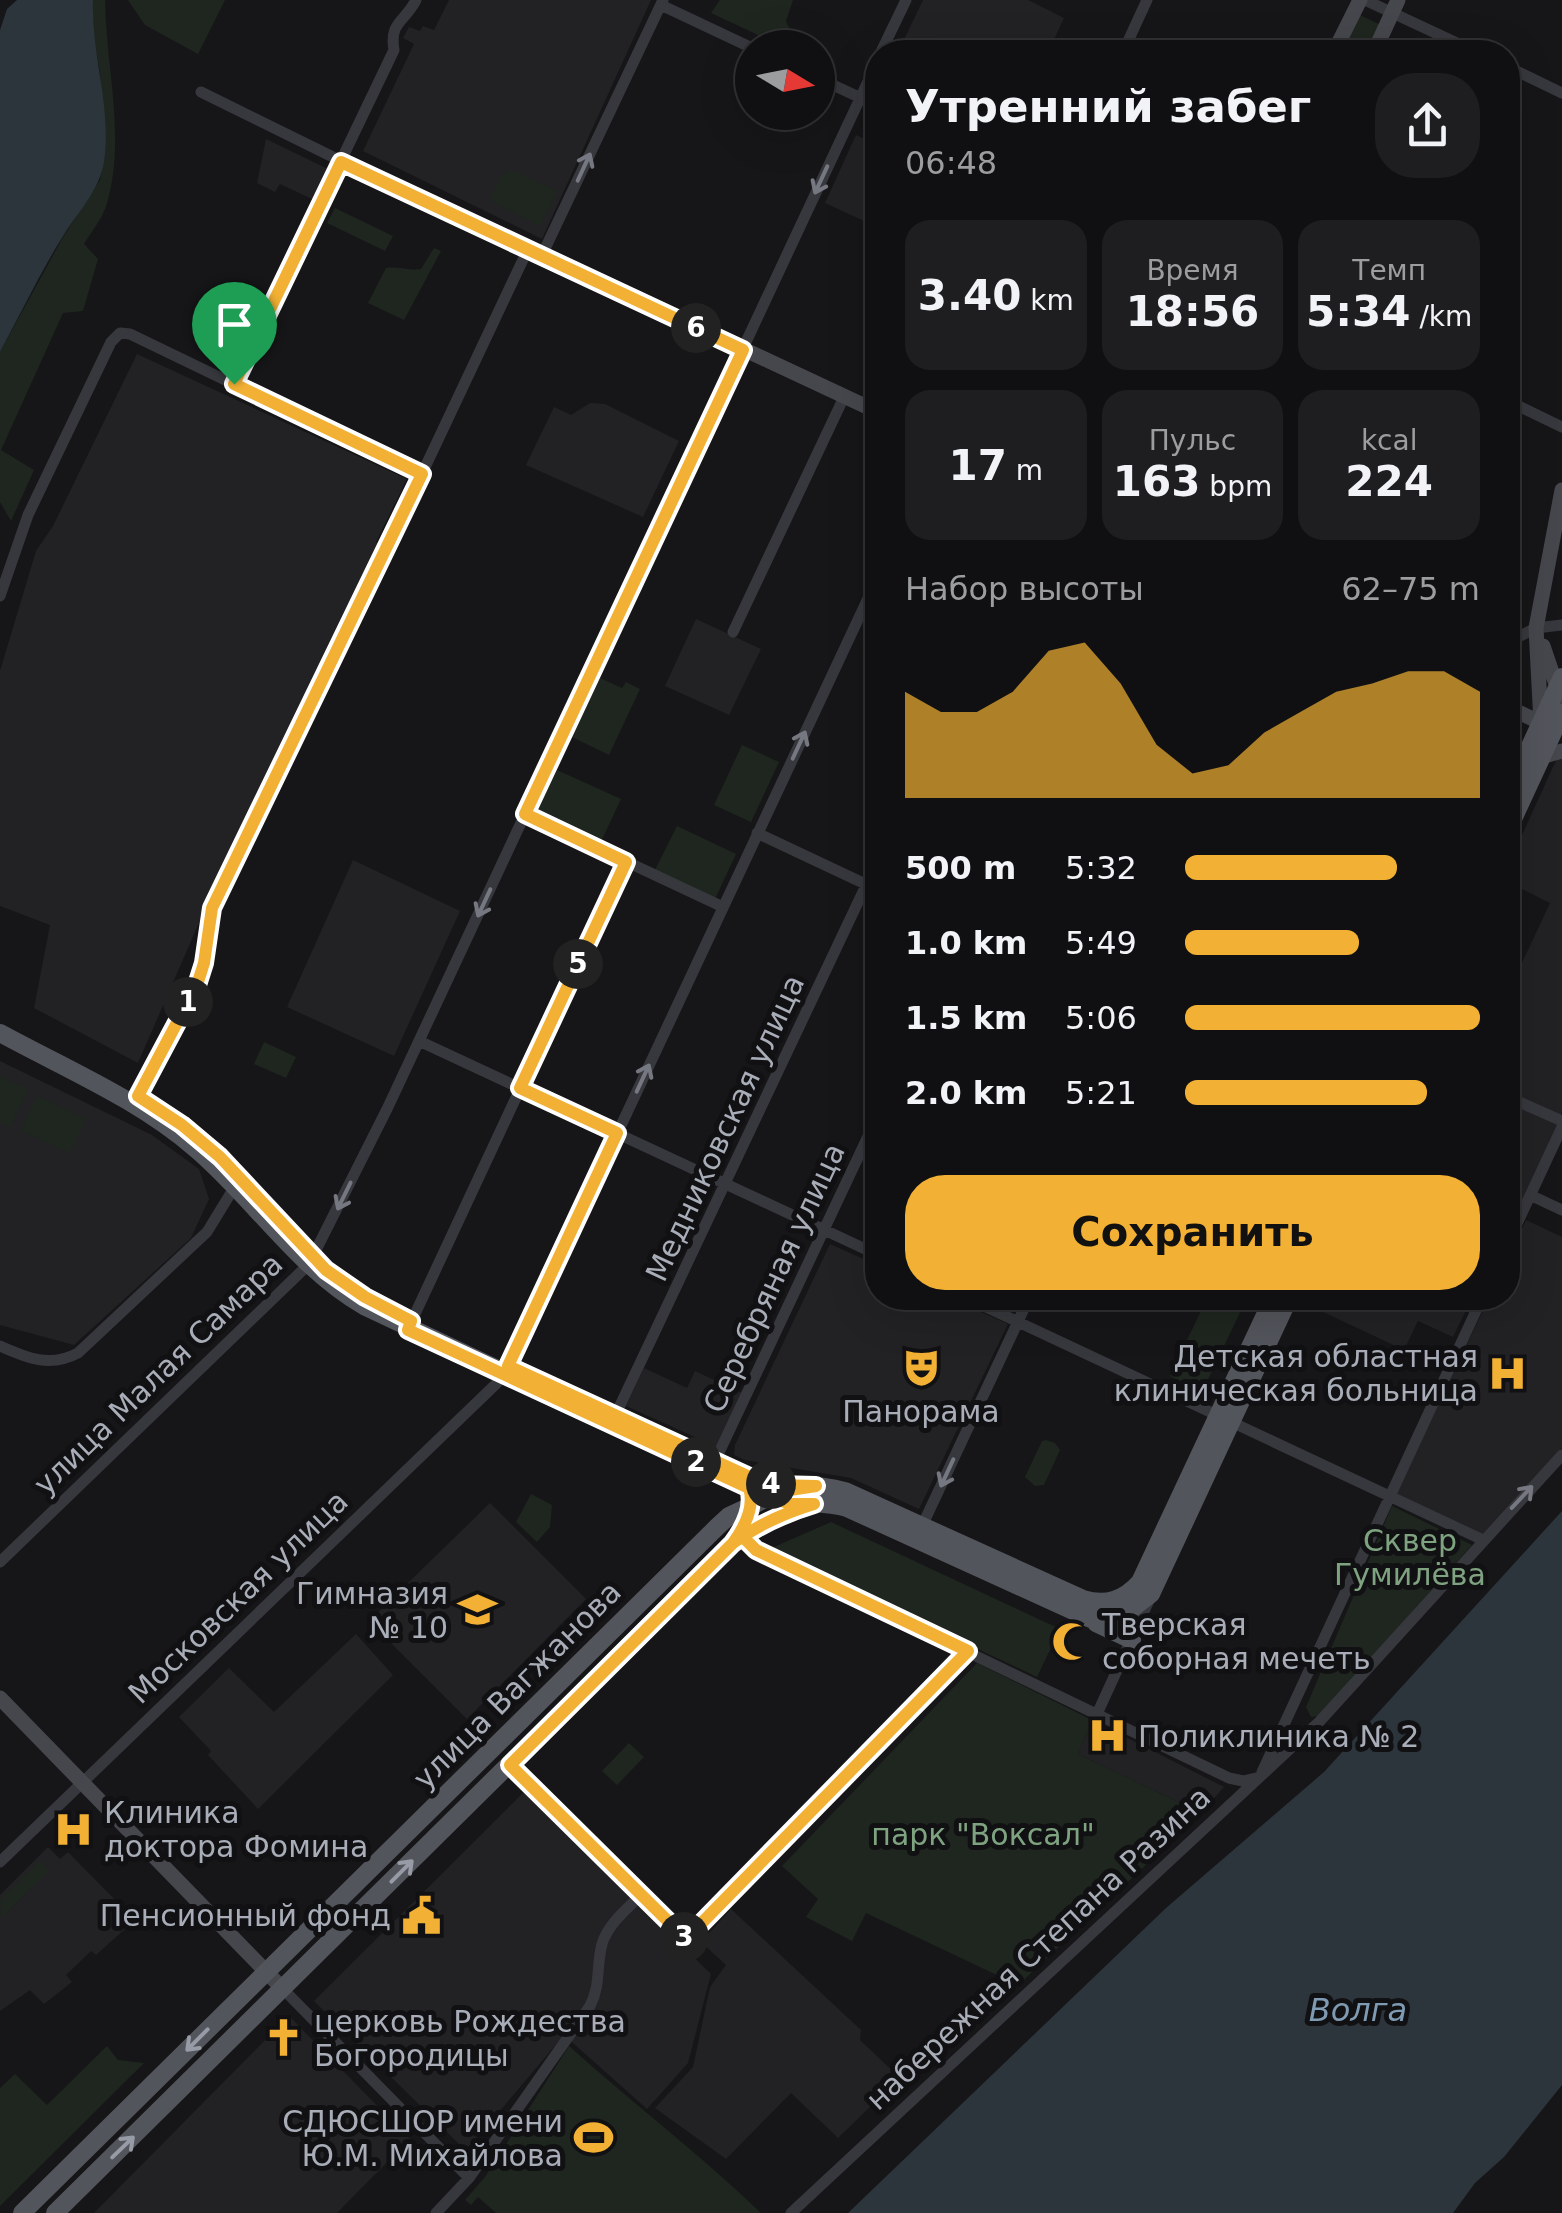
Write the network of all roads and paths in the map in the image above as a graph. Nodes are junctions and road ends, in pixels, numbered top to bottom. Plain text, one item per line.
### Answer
1 (416, 0) edge
2 (906, 0) edge
3 (1148, 0) edge
4 (1363, 0) edge
5 (662, 3) edge
6 (1395, 6) edge
7 (735, 40) edge
8 (887, 40) edge
9 (1129, 40) edge
10 (1341, 40) edge
11 (1379, 40) edge
12 (1455, 40) edge
13 (1520, 74) edge
14 (835, 86) edge
15 (865, 87) edge
16 (201, 92) dead end
17 (1562, 93) edge
18 (860, 98) junction
19 (865, 100) edge
20 (341, 162) junction
21 (535, 252) junction
22 (743, 350) junction
23 (234, 384) junction
24 (844, 396) junction
25 (865, 406) edge
26 (1520, 407) edge
27 (1562, 426) edge
28 (422, 474) junction
29 (1562, 490) edge
30 (0, 596) edge
31 (865, 605) edge
32 (1562, 625) edge
33 (1536, 628) junction
34 (733, 632) dead end
35 (1520, 636) edge
36 (1560, 682) edge
37 (1520, 713) edge
38 (1561, 714) edge
39 (1541, 723) junction
40 (1562, 739) edge
41 (1562, 751) edge
42 (1542, 757) junction
43 (1520, 768) edge
44 (1520, 804) edge
45 (525, 814) junction
46 (758, 834) junction
47 (626, 862) junction
48 (865, 884) edge
49 (865, 901) edge
50 (723, 907) junction
51 (0, 1020) edge
52 (0, 1033) edge
53 (420, 1040) junction
54 (520, 1088) junction
55 (135, 1100) junction
56 (1520, 1104) edge
57 (1562, 1124) edge
58 (617, 1133) junction
59 (865, 1143) edge
60 (238, 1182) junction
61 (726, 1184) junction
62 (1530, 1194) junction
63 (1562, 1210) edge
64 (1520, 1216) edge
65 (824, 1230) junction
66 (865, 1250) edge
67 (310, 1261) junction
68 (994, 1310) edge
69 (1023, 1310) edge
70 (1267, 1310) edge
71 (1283, 1310) edge
72 (1476, 1310) edge
73 (1018, 1321) junction
74 (409, 1325) junction
75 (0, 1346) edge
76 (505, 1370) junction
77 (616, 1416) junction
78 (1225, 1418) junction
79 (1562, 1455) edge
80 (724, 1469) junction
81 (815, 1495) junction
82 (1390, 1496) junction
83 (750, 1497) junction
84 (728, 1516) junction
85 (923, 1524) junction
86 (738, 1540) junction
87 (1483, 1540) junction
88 (0, 1562) edge
89 (1146, 1586) junction
90 (1082, 1616) junction
91 (1132, 1640) junction
92 (968, 1651) junction
93 (0, 1698) edge
94 (1097, 1714) junction
95 (510, 1765) junction
96 (1260, 1776) junction
97 (82, 1783) junction
98 (0, 1862) edge
99 (641, 1895) junction
100 (266, 1972) junction
101 (283, 1989) junction
102 (470, 2178) junction
103 (22, 2213) edge
104 (55, 2213) edge
105 (436, 2213) edge
106 (791, 2213) edge

1 - 20 street
2 - 8 street
3 - 9 street
4 - 6 street
4 - 10 street
5 - 7 street
21 -> 5 street
6 - 11 street
6 - 12 street
13 - 17 street
14 - 18 street
15 - 18 street, улица Малая Самара
16 - 20 street
18 - 19 street
18 -> 22 street, улица Малая Самара
20 - 21 street
20 - 23 street
21 - 22 street
21 - 28 street
22 - 24 street
22 - 45 street, улица Малая Самара
23 - 28 street
23 - 30 street
24 - 25 street
24 - 34 street
26 - 27 street
28 - 55 street
29 - 33 street
46 -> 31 street, Московская улица
32 - 33 street
33 - 35 street
33 - 36 street
33 - 39 street
36 - 38 street
36 - 39 main road
37 - 39 street
38 - 42 main road
39 - 43 main road
40 - 42 street
41 - 42 street
42 - 44 main road
45 - 47 street
45 -> 53 street, улица Малая Самара
46 - 48 street
46 - 50 street, Московская улица
47 - 50 street
47 - 54 street
49 - 61 street, Медниковская улица
58 -> 50 street, Московская улица
51 - 55 main road
52 - 55 main road
53 - 54 street
53 -> 67 street, улица Малая Самара
54 - 58 street
54 - 74 street
55 - 60 main road
56 - 57 street
57 - 62 street
58 - 61 street
58 - 76 street, Московская улица
59 - 65 street, Серебряная улица
60 - 67 main road
60 - 75 street
61 - 65 street
61 - 77 street, Медниковская улица
62 - 63 street
62 - 64 street
65 - 66 street
65 - 80 street, Серебряная улица
67 - 74 main road
67 - 88 street, улица Малая Самара
68 - 73 street
69 - 73 street
70 - 78 main road
71 - 78 main road
72 - 82 street
73 - 78 street
73 -> 85 street
74 - 76 main road
76 - 77 main road
76 - 80 main road
76 - 97 street, Московская улица
77 - 80 main road
78 - 82 street
78 - 89 main road
87 -> 79 street, набережная Степана Разина
80 - 81 main road
80 - 83 main road
80 - 84 main road
81 - 83 main road, улица Вагжанова
81 - 85 main road
81 - 86 main road, улица Вагжанова
81 - 90 main road
82 - 87 street
82 - 96 street
83 - 84 main road, улица Вагжанова
83 - 86 main road
84 - 100 main road, улица Вагжанова
85 - 89 main road
86 - 92 street
86 - 95 main road, улица Вагжанова
87 - 96 street, набережная Степана Разина
89 - 90 main road
89 - 91 street
90 - 91 main road
91 - 94 street
92 - 94 street
92 - 99 street
93 - 97 street
94 - 96 street
95 - 99 street
101 -> 95 main road, улица Вагжанова
96 - 106 street, набережная Степана Разина
97 - 98 street, Московская улица
97 - 100 street
99 - 102 street
100 - 101 street
100 -> 103 main road, улица Вагжанова
101 - 102 street
104 -> 101 main road, улица Вагжанова
102 - 105 street

